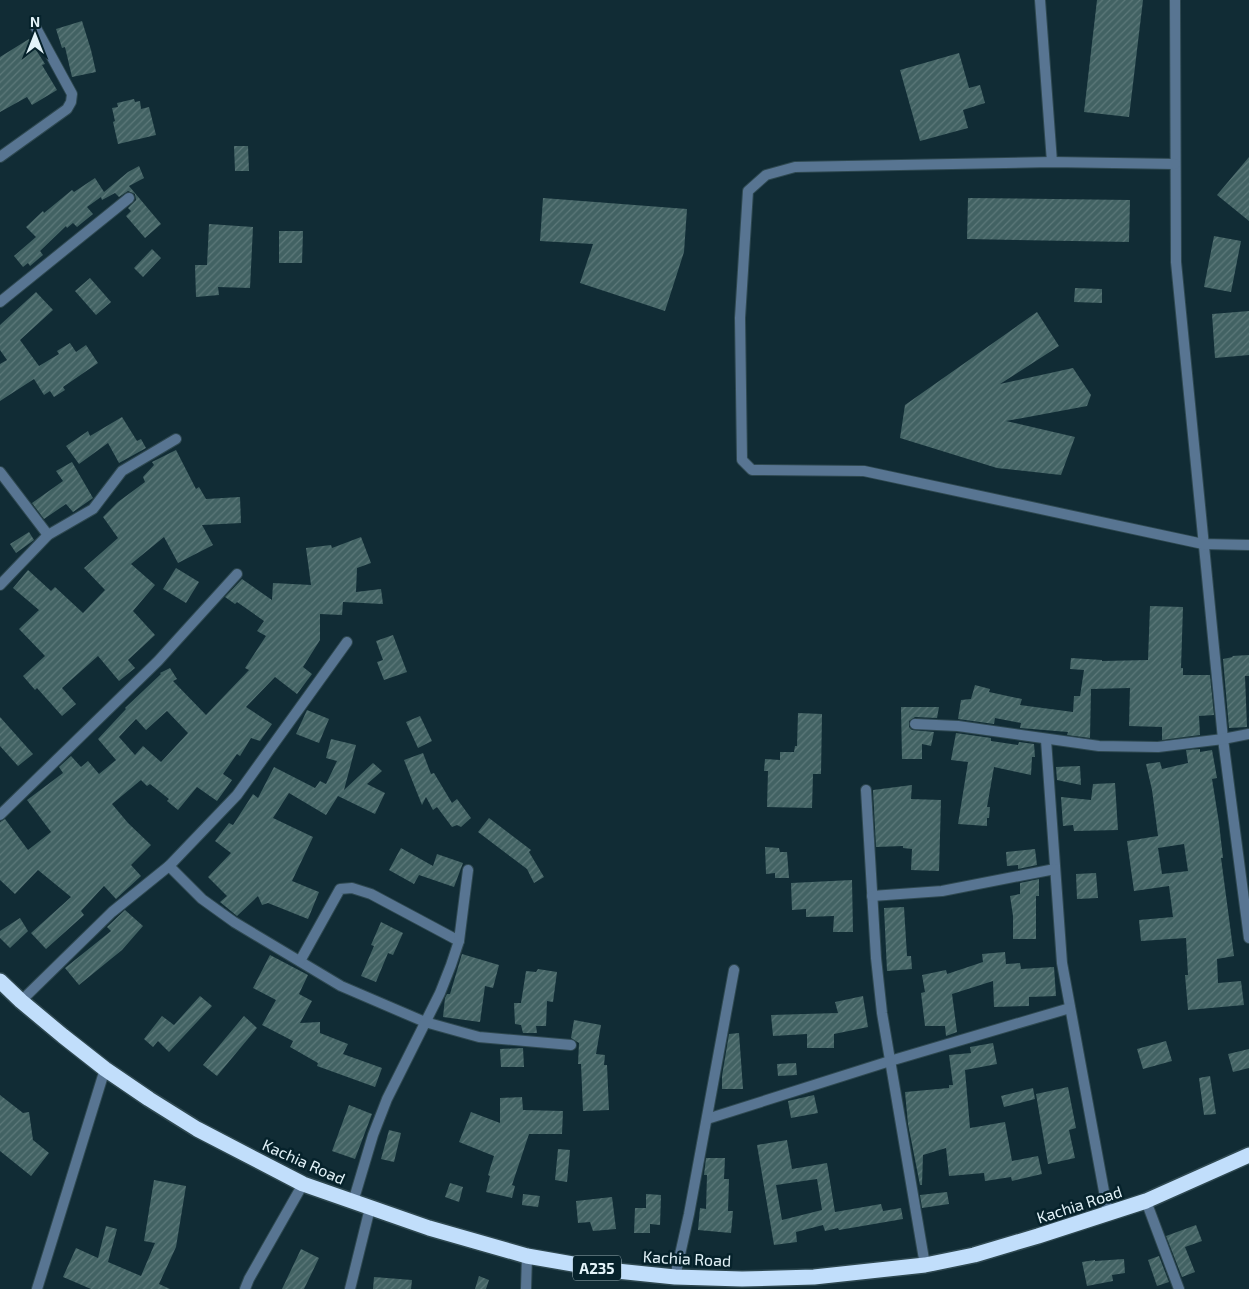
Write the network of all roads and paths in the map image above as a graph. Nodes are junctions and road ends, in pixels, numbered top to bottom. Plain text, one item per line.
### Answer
1 (1040, 0) edge
2 (1175, 0) edge
3 (36, 28) dead end
4 (0, 157) edge
5 (1052, 162) junction
6 (1175, 164) junction
7 (129, 198) dead end
8 (0, 302) edge
9 (176, 439) dead end
10 (0, 472) edge
11 (48, 535) junction
12 (1204, 544) junction
13 (1249, 545) edge
14 (237, 574) dead end
15 (0, 585) edge
16 (347, 642) dead end
17 (915, 724) dead end
18 (1249, 734) edge
19 (1223, 739) junction
20 (1046, 740) junction
21 (866, 790) dead end
22 (0, 814) edge
23 (169, 866) junction
24 (1055, 869) junction
25 (468, 870) dead end
26 (872, 896) junction
27 (1249, 938) edge
28 (459, 941) junction
29 (300, 961) junction
30 (734, 970) dead end
31 (0, 981) edge
32 (21, 1001) junction
33 (1070, 1008) junction
34 (425, 1022) junction
35 (571, 1045) dead end
36 (890, 1061) junction
37 (105, 1069) junction
38 (707, 1119) junction
39 (1249, 1155) edge
40 (303, 1184) junction
41 (1146, 1201) junction
42 (353, 1202) junction
43 (370, 1208) junction
44 (1108, 1213) junction
45 (527, 1256) junction
46 (925, 1264) junction
47 (675, 1277) junction
48 (815, 1283) edge
49 (247, 1284) edge
50 (38, 1289) edge
51 (236, 1289) edge
52 (350, 1289) edge
53 (526, 1289) edge
54 (1179, 1289) edge

1 - 5 street
2 - 6 street
3 - 4 street
5 - 6 street
5 - 12 street
6 - 12 street
7 - 8 street
9 - 11 street
10 - 11 street
11 - 15 street
12 - 13 street
12 - 19 street
14 - 22 street
16 - 23 street
17 - 20 street
18 - 19 street
19 - 20 street
19 - 27 street
20 - 24 street
21 - 26 street
23 - 29 street
23 - 32 street
24 - 26 street
24 - 33 street
25 - 28 street
26 - 36 street
28 - 29 street
28 - 34 street
29 - 34 street
30 - 38 street
31 - 32 highway, Kachia Road / A235
32 - 37 highway, Kachia Road / A235
33 - 36 street
33 - 44 street
34 - 35 street
34 - 42 street
36 - 38 street
36 - 46 street
37 - 40 highway, Kachia Road / A235
37 - 50 street
38 - 47 street
39 - 41 highway, Kachia Road / A235
40 - 42 highway, Kachia Road / A235
40 - 49 street
41 - 44 highway, Kachia Road / A235
41 - 54 street
42 - 43 highway, Kachia Road / A235
43 - 45 highway, Kachia Road / A235
43 - 52 street
44 - 46 highway, Kachia Road / A235
45 - 47 highway, Kachia Road / A235
45 - 53 street
46 - 48 highway, Kachia Road / A235
47 - 48 highway, Kachia Road / A235
49 - 51 street

